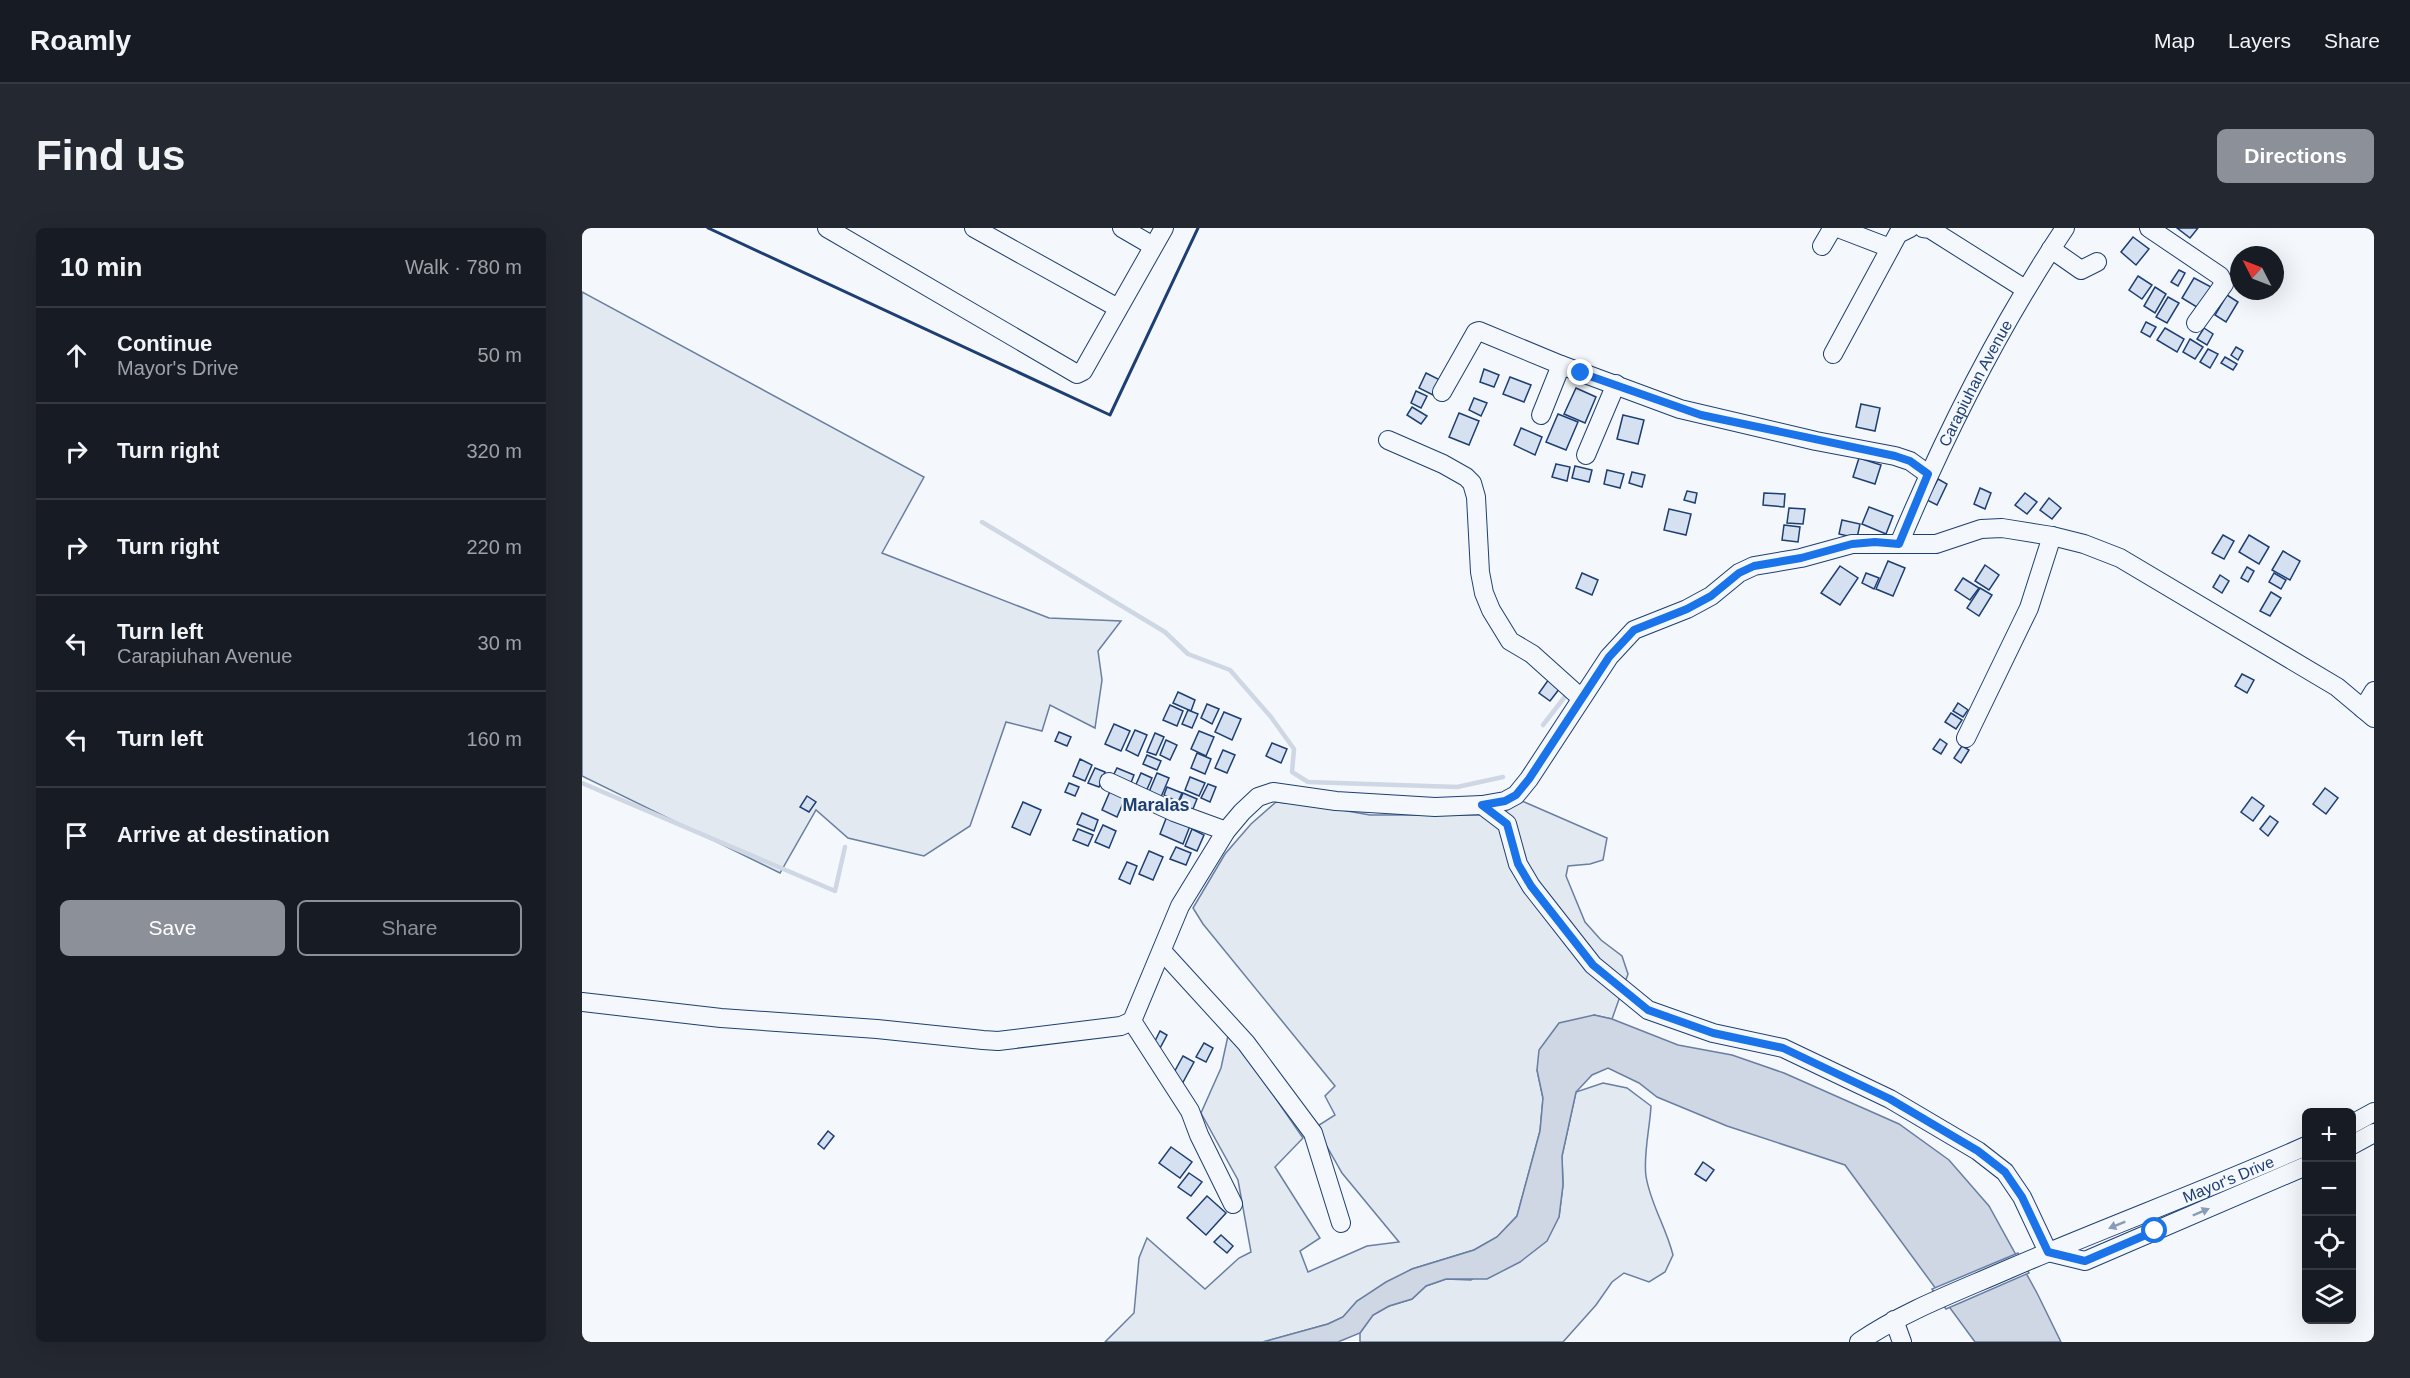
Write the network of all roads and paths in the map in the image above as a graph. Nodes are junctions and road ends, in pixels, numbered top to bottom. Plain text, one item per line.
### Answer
1 (827, 228) edge
2 (974, 228) edge
3 (1122, 228) edge
4 (1164, 228) edge
5 (1837, 228) edge
6 (1910, 228) edge
7 (1923, 228) edge
8 (2065, 228) edge
9 (2149, 228) edge
10 (1154, 246) junction
11 (1822, 246) dead end
12 (1890, 248) junction
13 (2051, 249) junction
14 (2097, 262) dead end
15 (2025, 289) junction
16 (1118, 308) junction
17 (2196, 323) dead end
18 (1833, 354) dead end
19 (1561, 365) junction
20 (1616, 384) junction
21 (1442, 392) dead end
22 (1541, 415) dead end
23 (1388, 440) dead end
24 (1586, 455) dead end
25 (1928, 474) junction
26 (2052, 536) junction
27 (1899, 544) junction
28 (2374, 691) edge
29 (1581, 699) junction
30 (2369, 713) edge
31 (1966, 738) dead end
32 (1109, 782) dead end
33 (1482, 805) junction
34 (1226, 831) junction
35 (1162, 951) junction
36 (582, 1002) edge
37 (1132, 1021) junction
38 (2374, 1112) edge
39 (2356, 1121) edge
40 (2302, 1148) edge
41 (2302, 1168) edge
42 (1233, 1204) dead end
43 (1341, 1223) dead end
44 (2041, 1256) junction
45 (1900, 1316) junction
46 (1859, 1342) edge
47 (1902, 1342) edge

1 - 16 street
2 - 16 street
3 - 10 street
4 - 10 street
5 - 11 street
5 - 12 street
6 - 12 street
7 - 15 street
8 - 13 street, Carapiuhan Avenue
9 - 17 street
10 - 16 street
12 - 18 street
13 - 14 street
13 - 15 street, Carapiuhan Avenue
15 - 25 street, Carapiuhan Avenue
19 - 20 street
19 - 21 street
19 - 22 street
20 - 24 street
20 - 25 street
23 - 29 street
25 - 27 street, Carapiuhan Avenue
26 - 27 street
26 - 30 street
26 - 31 street
27 - 29 street
28 - 30 street
29 - 33 street
32 - 34 street
33 - 34 street
33 - 44 street
34 - 35 street
35 - 37 street
35 - 43 street
36 - 37 street
37 - 42 street
38 - 39 street
40 -> 44 street, Mayor's Drive
44 -> 41 street, Mayor's Drive
44 - 45 street, Mayor's Drive
45 - 46 street, Mayor's Drive
45 - 47 street

